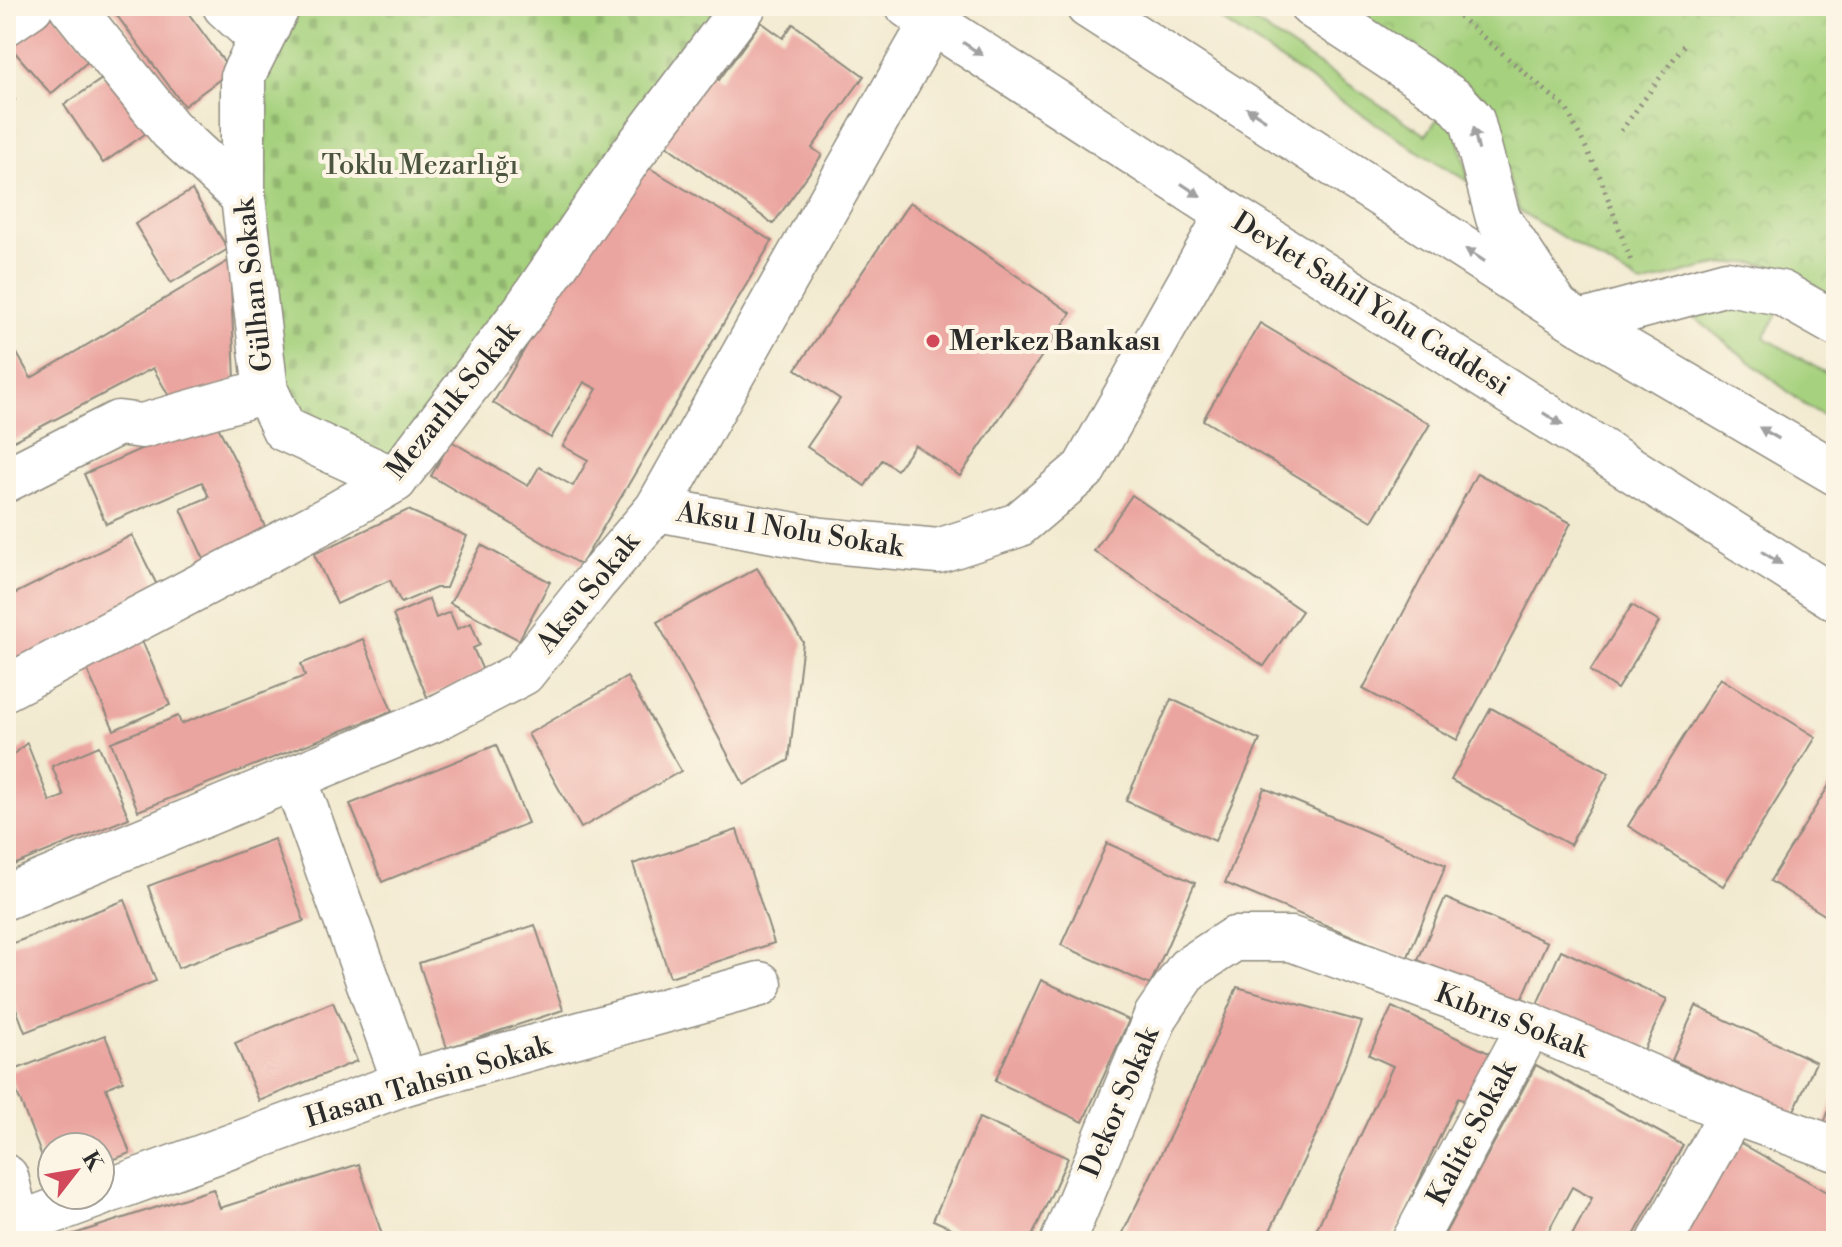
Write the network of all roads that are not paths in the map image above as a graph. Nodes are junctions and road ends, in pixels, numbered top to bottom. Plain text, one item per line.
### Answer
1 (31, 6) edge
2 (71, 6) edge
3 (225, 6) edge
4 (744, 6) edge
5 (1088, 6) edge
6 (1312, 6) edge
7 (920, 14) edge
8 (270, 22) edge
9 (6, 23) edge
10 (243, 197) junction
11 (1228, 214) junction
12 (1569, 316) junction
13 (1836, 324) edge
14 (266, 391) junction
15 (1836, 473) edge
16 (6, 480) edge
17 (395, 480) junction
18 (657, 509) junction
19 (1836, 599) edge
20 (6, 688) edge
21 (295, 779) junction
22 (6, 897) edge
23 (1188, 969) joint
24 (760, 984) dead end
25 (1530, 1025) junction
26 (405, 1083) junction
27 (1732, 1112) junction
28 (1836, 1149) edge
29 (6, 1177) edge
30 (116, 1189) edge
31 (65, 1211) edge
32 (20, 1232) edge
33 (1063, 1241) edge
34 (1414, 1241) edge
35 (1660, 1241) edge

1 - 9 street
2 - 10 street
3 - 8 street
4 - 17 street, Mezarlık Sokak
12 -> 5 street
12 -> 6 street
7 -> 11 street, Devlet Sahil Yolu Caddesi
7 - 18 street, Aksu Sokak
8 - 10 street, Gülhan Sokak
10 - 14 street, Gülhan Sokak
11 - 18 street, Aksu 1 Nolu Sokak
11 -> 19 street, Devlet Sahil Yolu Caddesi
12 - 13 street
15 -> 12 street
14 - 16 street, Gülhan Sokak
14 - 17 street
17 - 20 street, Mezarlık Sokak
18 - 21 street, Aksu Sokak
21 - 22 street, Aksu Sokak
21 - 26 street
23 - 25 street, Kıbrıs Sokak
23 - 33 street, Dekor Sokak
24 - 26 street, Hasan Tahsin Sokak
25 - 27 street, Kıbrıs Sokak
25 - 34 street, Kalite Sokak
26 - 30 street, Hasan Tahsin Sokak
27 - 28 street, Kıbrıs Sokak
27 - 35 street
29 - 32 street
31 - 32 street, Hasan Tahsin Sokak

